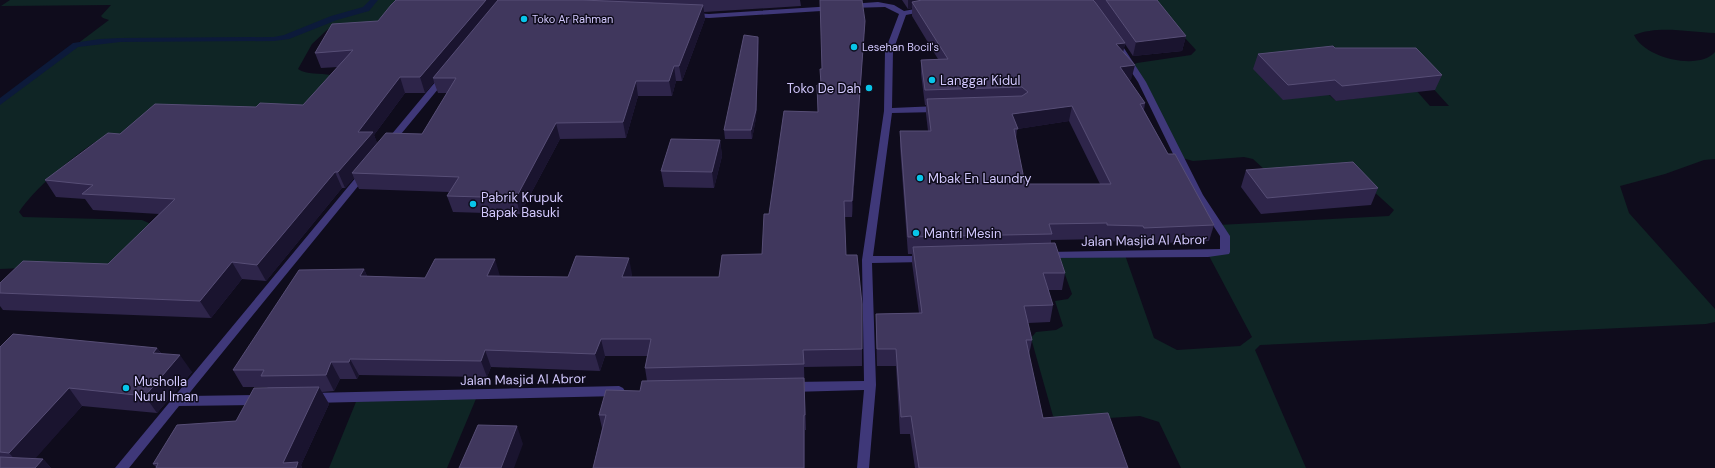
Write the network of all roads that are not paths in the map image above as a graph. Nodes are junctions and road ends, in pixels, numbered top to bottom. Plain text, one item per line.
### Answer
1 (931, 8) edge
2 (903, 13) junction
3 (681, 14) edge
4 (1112, 35) edge
5 (450, 69) edge
6 (950, 109) edge
7 (888, 111) junction
8 (384, 150) edge
9 (372, 165) edge
10 (1035, 256) edge
11 (939, 258) edge
12 (867, 260) junction
13 (870, 386) junction
14 (782, 388) edge
15 (630, 391) edge
16 (272, 399) edge
17 (296, 399) edge
18 (178, 401) junction
19 (121, 468) edge
20 (863, 468) edge

1 - 2 street
2 - 3 street
2 - 7 street
4 - 10 street, Jalan Masjid Al Abror
5 - 8 street
6 - 7 street
7 - 12 street
9 - 18 street
11 - 12 street
12 - 13 street
13 - 14 street
13 - 20 street
15 - 17 street, Jalan Masjid Al Abror
16 - 18 street
18 - 19 street

